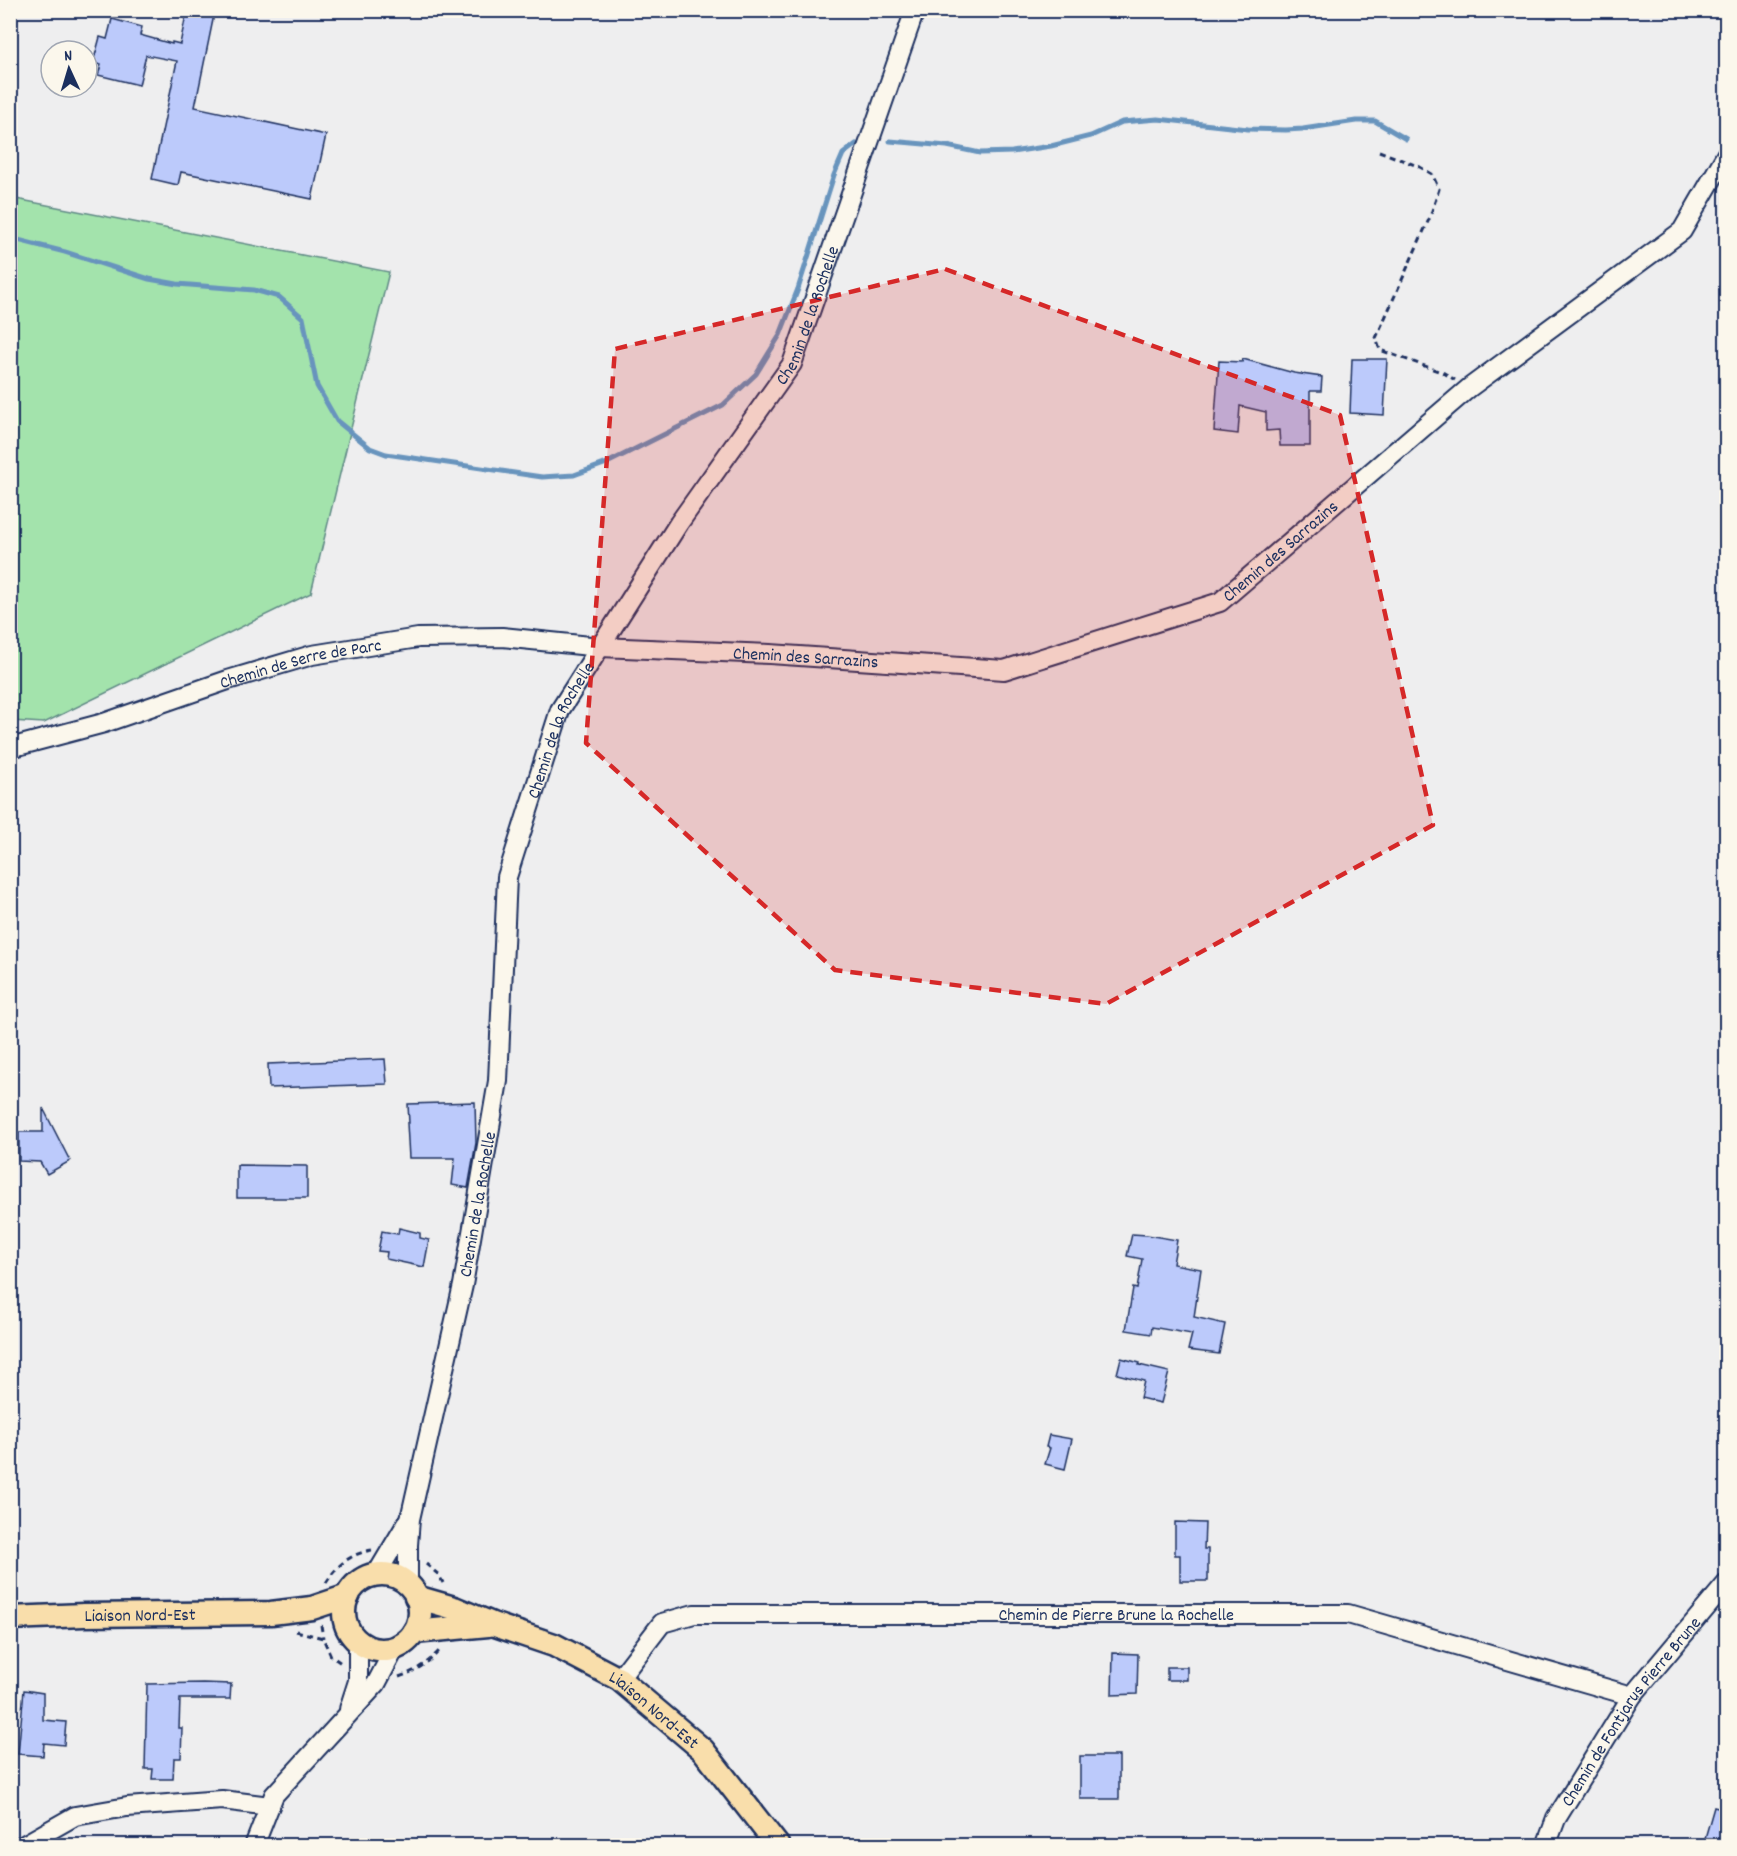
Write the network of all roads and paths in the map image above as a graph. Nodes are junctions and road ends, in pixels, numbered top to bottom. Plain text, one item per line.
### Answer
1 (915, 10) edge
2 (1379, 151) dead end
3 (1726, 155) edge
4 (1469, 388) junction
5 (600, 648) junction
6 (10, 748) edge
7 (410, 1519) junction
8 (376, 1575) junction
9 (1726, 1584) edge
10 (412, 1591) junction
11 (348, 1596) junction
12 (271, 1613) junction
13 (10, 1618) edge
14 (492, 1624) junction
15 (293, 1630) dead end
16 (414, 1632) junction
17 (353, 1636) junction
18 (395, 1648) junction
19 (441, 1648) dead end
20 (358, 1671) junction
21 (380, 1676) junction
22 (620, 1679) junction
23 (1632, 1696) junction
24 (348, 1713) junction
25 (270, 1806) junction
26 (22, 1845) edge
27 (254, 1845) edge
28 (778, 1845) edge
29 (1546, 1845) edge

1 - 5 street, Chemin de la Rochelle
2 - 4 path
3 - 4 street, Chemin des Sarrazins
4 - 5 street, Chemin des Sarrazins
5 - 6 street, Chemin de Serre de Parc
5 - 7 street, Chemin de la Rochelle
7 - 8 street, Chemin de la Rochelle
7 - 10 street, Chemin de la Rochelle
8 - 10 main road
8 - 11 main road
9 - 23 street, Chemin de Fontjarus Pierre Brune
10 - 14 main road, Liaison Nord-Est
10 - 16 main road
11 - 12 main road, Liaison Nord-Est
11 - 17 main road
12 - 13 main road, Liaison Nord-Est
12 - 17 main road, Liaison Nord-Est
14 - 16 main road, Liaison Nord-Est
14 - 22 main road, Liaison Nord-Est
15 - 20 path
16 - 18 main road
17 - 18 main road
17 - 20 street
18 - 21 street
19 - 21 path
20 - 24 street
21 - 24 street
22 - 23 street, Chemin de Pierre Brune la Rochelle
22 - 28 main road, Liaison Nord-Est
23 - 29 street, Chemin de Fontjarus Pierre Brune
24 - 25 street
25 - 26 street
25 - 27 street

